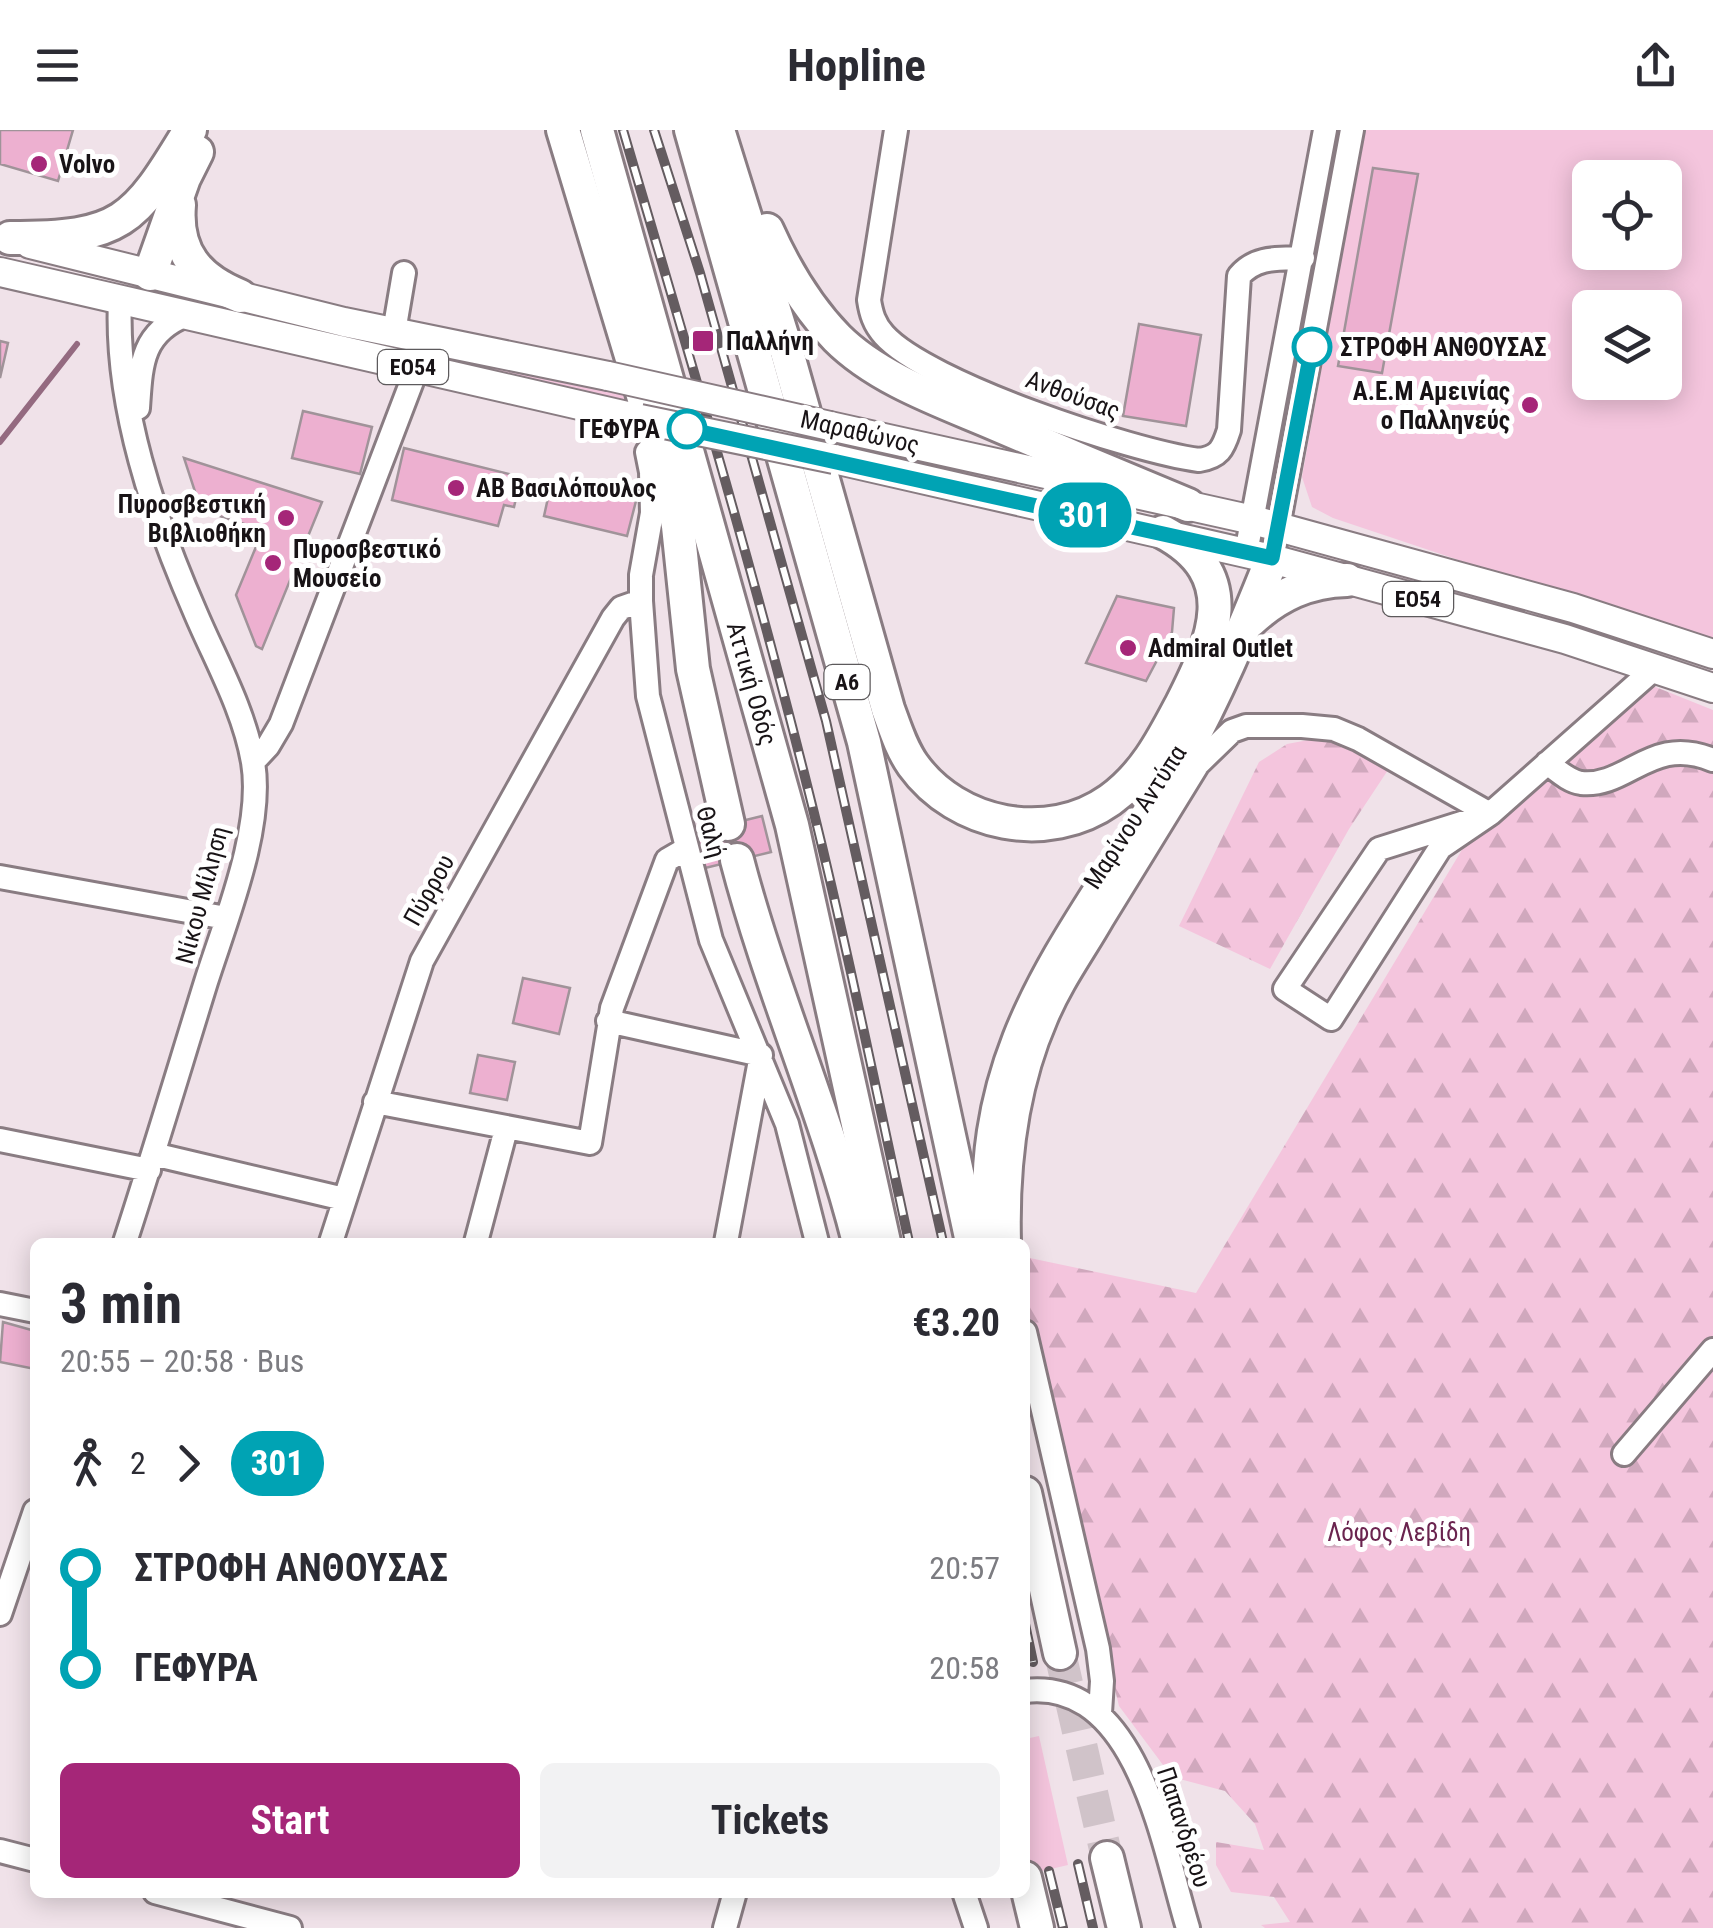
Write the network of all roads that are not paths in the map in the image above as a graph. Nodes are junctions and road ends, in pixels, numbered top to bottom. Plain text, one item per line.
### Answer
1 (190, 130) edge
2 (208, 130) edge
3 (563, 130) edge
4 (597, 130) edge
5 (692, 130) edge
6 (718, 130) edge
7 (730, 130) edge
8 (896, 130) edge
9 (1325, 130) edge
10 (1352, 130) edge
11 (174, 176) junction
12 (5, 237) edge
13 (1303, 258) junction
14 (0, 272) edge
15 (404, 273) dead end
16 (135, 287) junction
17 (240, 296) junction
18 (186, 315) junction
19 (394, 332) junction
20 (417, 368) junction
21 (640, 419) junction
22 (140, 452) junction
23 (1188, 506) junction
24 (1163, 532) junction
25 (1263, 540) junction
26 (1348, 580) junction
27 (640, 602) junction
28 (1246, 624) junction
29 (1713, 654) edge
30 (1655, 668) junction
31 (1713, 688) edge
32 (1713, 760) edge
33 (253, 762) junction
34 (1546, 762) junction
35 (1490, 814) junction
36 (728, 824) dead end
37 (686, 849) junction
38 (737, 860) dead end
39 (0, 877) edge
40 (226, 918) junction
41 (608, 1021) junction
42 (761, 1055) junction
43 (375, 1102) junction
44 (506, 1129) junction
45 (0, 1140) edge
46 (151, 1162) junction
47 (344, 1199) junction
48 (126, 1238) edge
49 (332, 1238) edge
50 (477, 1238) edge
51 (727, 1238) edge
52 (816, 1238) edge
53 (858, 1238) edge
54 (883, 1238) edge
55 (971, 1238) edge
56 (990, 1238) edge
57 (1009, 1238) edge
58 (0, 1304) edge
59 (30, 1310) edge
60 (1713, 1350) edge
61 (1030, 1354) edge
62 (1624, 1454) dead end
63 (1030, 1516) edge
64 (30, 1518) edge
65 (11, 1543) edge
66 (0, 1614) edge
67 (1060, 1654) tunnel mouth
68 (1030, 1691) edge
69 (1100, 1713) junction
70 (0, 1851) edge
71 (1107, 1858) tunnel mouth
72 (30, 1859) edge
73 (178, 1898) edge
74 (735, 1898) edge
75 (966, 1898) edge
76 (1029, 1898) edge
77 (733, 1926) edge
78 (290, 1928) edge
79 (976, 1928) edge
80 (1036, 1928) edge
81 (1124, 1928) edge
82 (1188, 1928) edge

1 - 11 highway
2 - 11 highway
3 - 36 highway
4 - 54 highway, Αττική Οδός
5 - 55 highway, Α6
6 - 24 highway
7 - 23 highway
8 - 13 street, Ανθούσας
9 - 13 street
10 - 25 street
11 - 12 highway
11 - 16 highway
11 - 17 highway
12 - 16 main road, Μαραθώνος / ΕΟ54
13 - 25 street
14 - 16 main road, Μαραθώνος / ΕΟ54
15 - 19 street
16 - 17 main road, Μαραθώνος / ΕΟ54
16 - 18 main road, Μαραθώνος / ΕΟ54
16 - 22 street, Νίκου Μίληση
17 - 19 main road, Μαραθώνος / ΕΟ54
18 - 20 main road, Μαραθώνος / ΕΟ54
18 - 22 street, Νίκου Μίληση
19 - 23 main road, Μαραθώνος / ΕΟ54, bridge
20 - 21 main road, Μαραθώνος / ΕΟ54
20 - 33 street
21 - 24 main road, Μαραθώνος / ΕΟ54, bridge
21 - 27 street, Θαλή
22 - 33 street, Νίκου Μίληση
23 - 25 main road, Μαραθώνος / ΕΟ54
24 - 25 main road, Μαραθώνος / ΕΟ54
25 - 26 main road, Μαραθώνος / ΕΟ54
25 - 28 highway
25 - 29 main road, Μαραθώνος / ΕΟ54
26 - 28 highway
26 - 30 main road, Μαραθώνος / ΕΟ54
27 - 37 street, Θαλή
27 - 43 street, Πύρρου
28 - 56 highway
30 - 31 main road, Μαραθώνος / ΕΟ54
30 - 34 street
32 - 34 street
33 - 40 street, Νίκου Μίληση
34 - 35 street
35 - 35 street
35 - 57 street, Μαρίνου Αντύπα
37 - 41 street
37 - 42 street, Θαλή
38 - 53 highway
39 - 40 street
40 - 46 street, Νίκου Μίληση
41 - 42 street
41 - 44 street
42 - 51 street
42 - 52 street, Θαλή
43 - 44 street
43 - 47 street, Πύρρου
44 - 50 street
45 - 46 street
46 - 47 street
46 - 48 street, Νίκου Μίληση
47 - 49 street, Πύρρου
58 - 59 street
60 - 62 street
61 - 69 street
63 - 67 highway
64 - 65 street
65 - 66 street
68 - 69 street
69 - 82 street, Παπανδρέου
70 - 72 street
71 - 81 highway
73 - 78 street
74 - 77 street
75 - 79 street
76 - 80 highway

